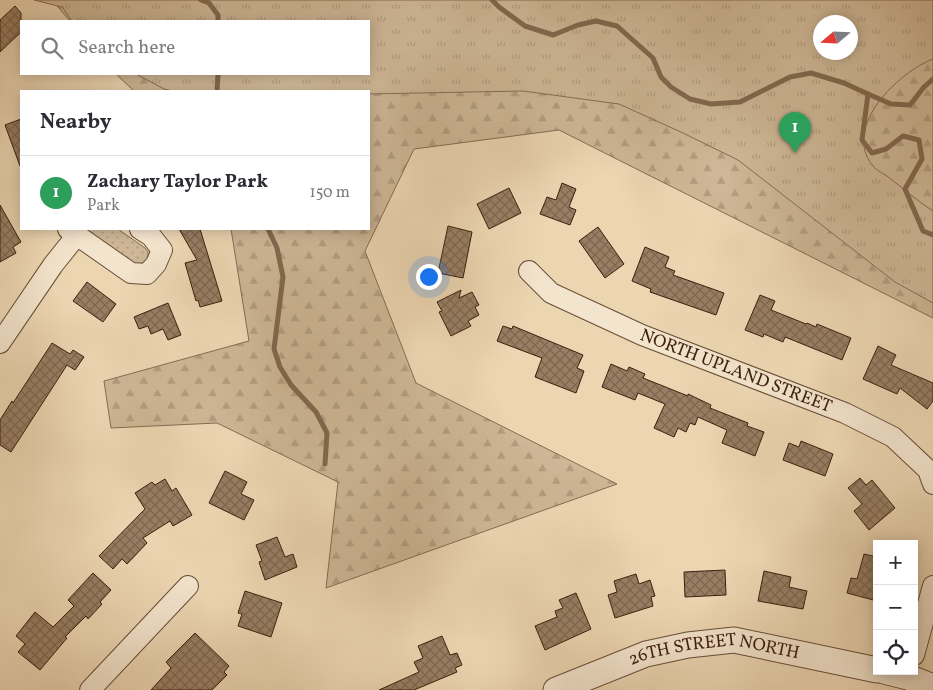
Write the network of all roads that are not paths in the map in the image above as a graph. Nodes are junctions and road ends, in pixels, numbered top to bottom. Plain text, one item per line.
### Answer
1 (142, 230) edge
2 (73, 232) edge
3 (528, 271) dead end
4 (0, 343) edge
5 (933, 484) edge
6 (188, 586) dead end
7 (933, 586) edge
8 (918, 642) edge
9 (873, 669) edge
10 (918, 674) edge
11 (933, 687) edge
12 (90, 690) edge
13 (556, 690) edge

1 - 2 street
2 - 4 street
3 - 5 street, NORTH UPLAND STREET
6 - 12 street
7 - 8 street
9 - 13 street, 26TH STREET NORTH
10 - 11 street

